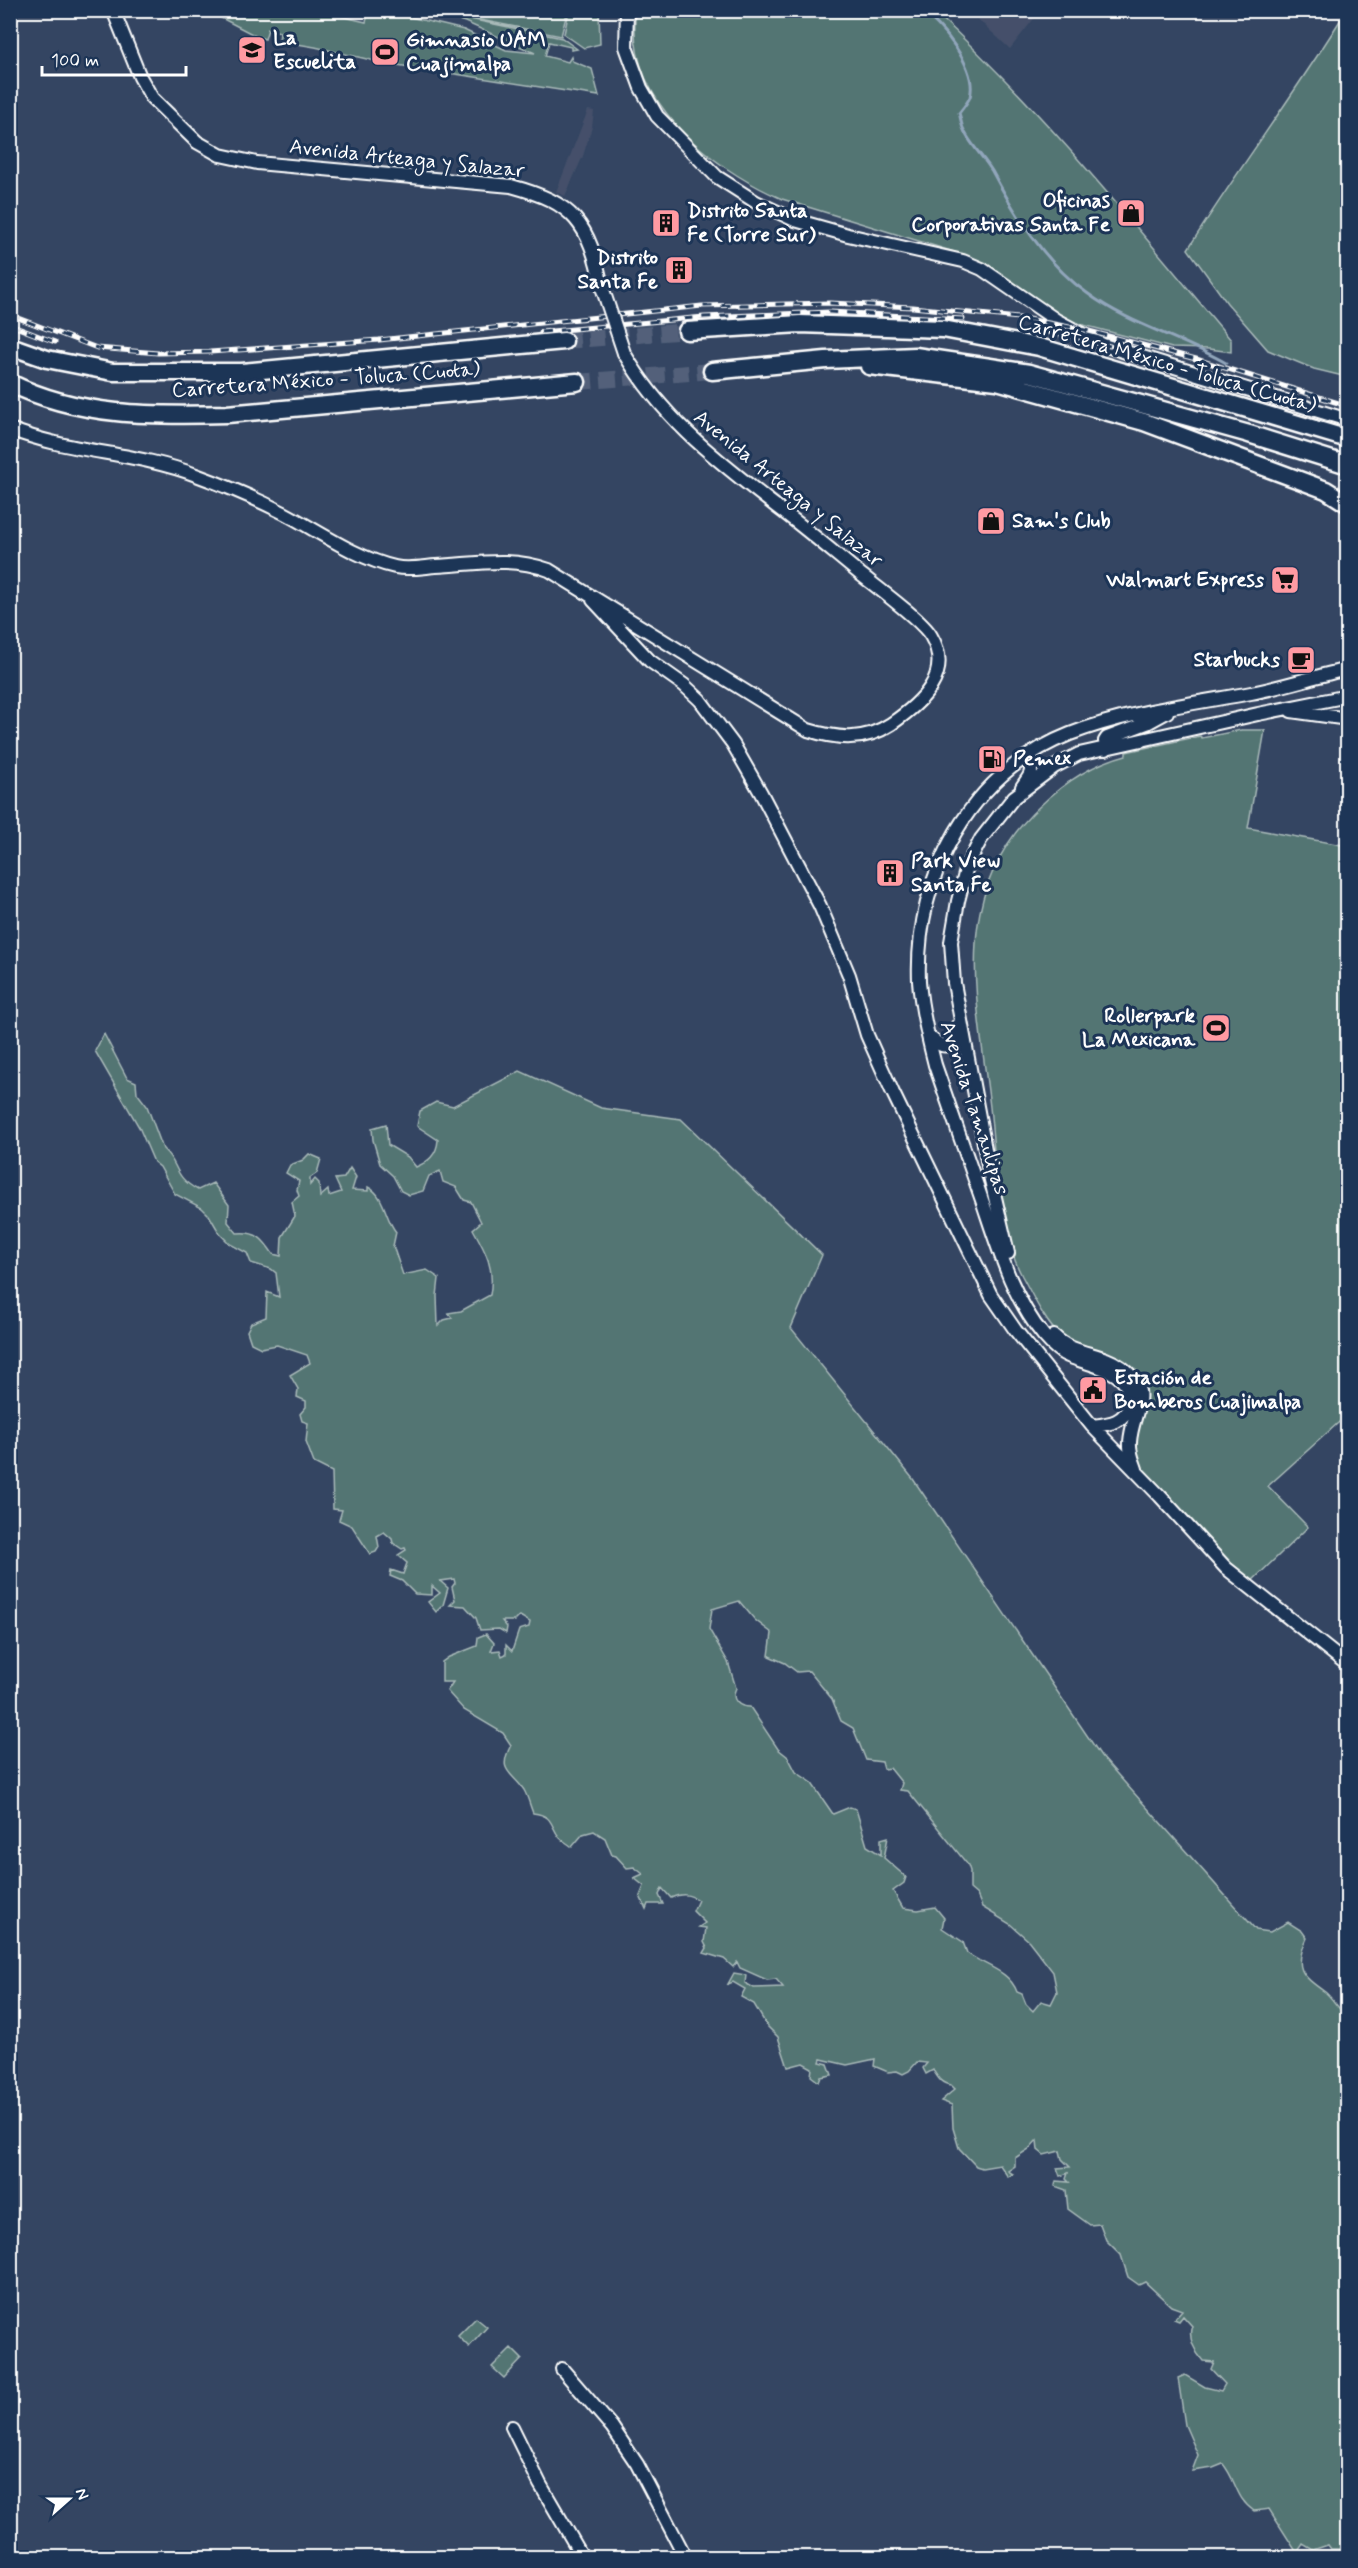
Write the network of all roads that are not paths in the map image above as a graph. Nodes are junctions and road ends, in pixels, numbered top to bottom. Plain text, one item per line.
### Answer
1 (113, 10) edge
2 (627, 10) edge
3 (687, 331) tunnel mouth
4 (564, 341) tunnel mouth
5 (10, 346) edge
6 (826, 360) junction
7 (712, 371) tunnel mouth
8 (577, 382) tunnel mouth
9 (10, 383) edge
10 (1347, 420) edge
11 (10, 429) edge
12 (1347, 439) edge
13 (1347, 465) edge
14 (1347, 504) edge
15 (588, 593) junction
16 (663, 643) junction
17 (650, 661) junction
18 (1347, 669) edge
19 (1347, 696) edge
20 (1172, 708) junction
21 (1281, 710) junction
22 (1347, 719) edge
23 (1106, 749) junction
24 (1026, 759) junction
25 (1014, 797) junction
26 (954, 983) junction
27 (928, 1036) junction
28 (956, 1125) junction
29 (983, 1134) junction
30 (1092, 1426) junction
31 (1138, 1473) junction
32 (1347, 1665) edge
33 (562, 2369) dead end
34 (512, 2427) dead end
35 (582, 2558) edge
36 (686, 2558) edge

1 - 16 street, Avenida Arteaga y Salazar, bridge
2 - 10 street
3 - 12 highway, Carretera México - Toluca (Cuota)
4 - 5 highway, Carretera México - Toluca (Cuota)
6 - 7 highway
6 - 13 highway
6 - 14 highway
8 - 9 highway, Carretera México - Toluca (Cuota)
11 - 15 street, Avenida Arteaga y Salazar
15 - 16 street, Avenida Arteaga y Salazar
15 - 17 street, Avenida Tamaulipas
16 - 17 street
17 - 30 street, Avenida Tamaulipas
18 - 20 street, Avenida Tamaulipas
19 - 21 street, Avenida Tamaulipas
20 - 23 street
20 - 24 street, Avenida Tamaulipas
21 - 22 street
21 - 23 street, Avenida Tamaulipas
23 - 25 street, Avenida Tamaulipas
24 - 25 street
24 - 27 street, Avenida Tamaulipas
25 - 26 street, Avenida Tamaulipas
26 - 27 street
26 - 29 street, Avenida Tamaulipas
27 - 28 street, Avenida Tamaulipas
28 - 29 street
28 - 30 street, Avenida Tamaulipas
29 - 31 street, Avenida Tamaulipas
30 - 31 street, Avenida Tamaulipas
31 - 32 street, Avenida Tamaulipas
33 - 36 street
34 - 35 street

